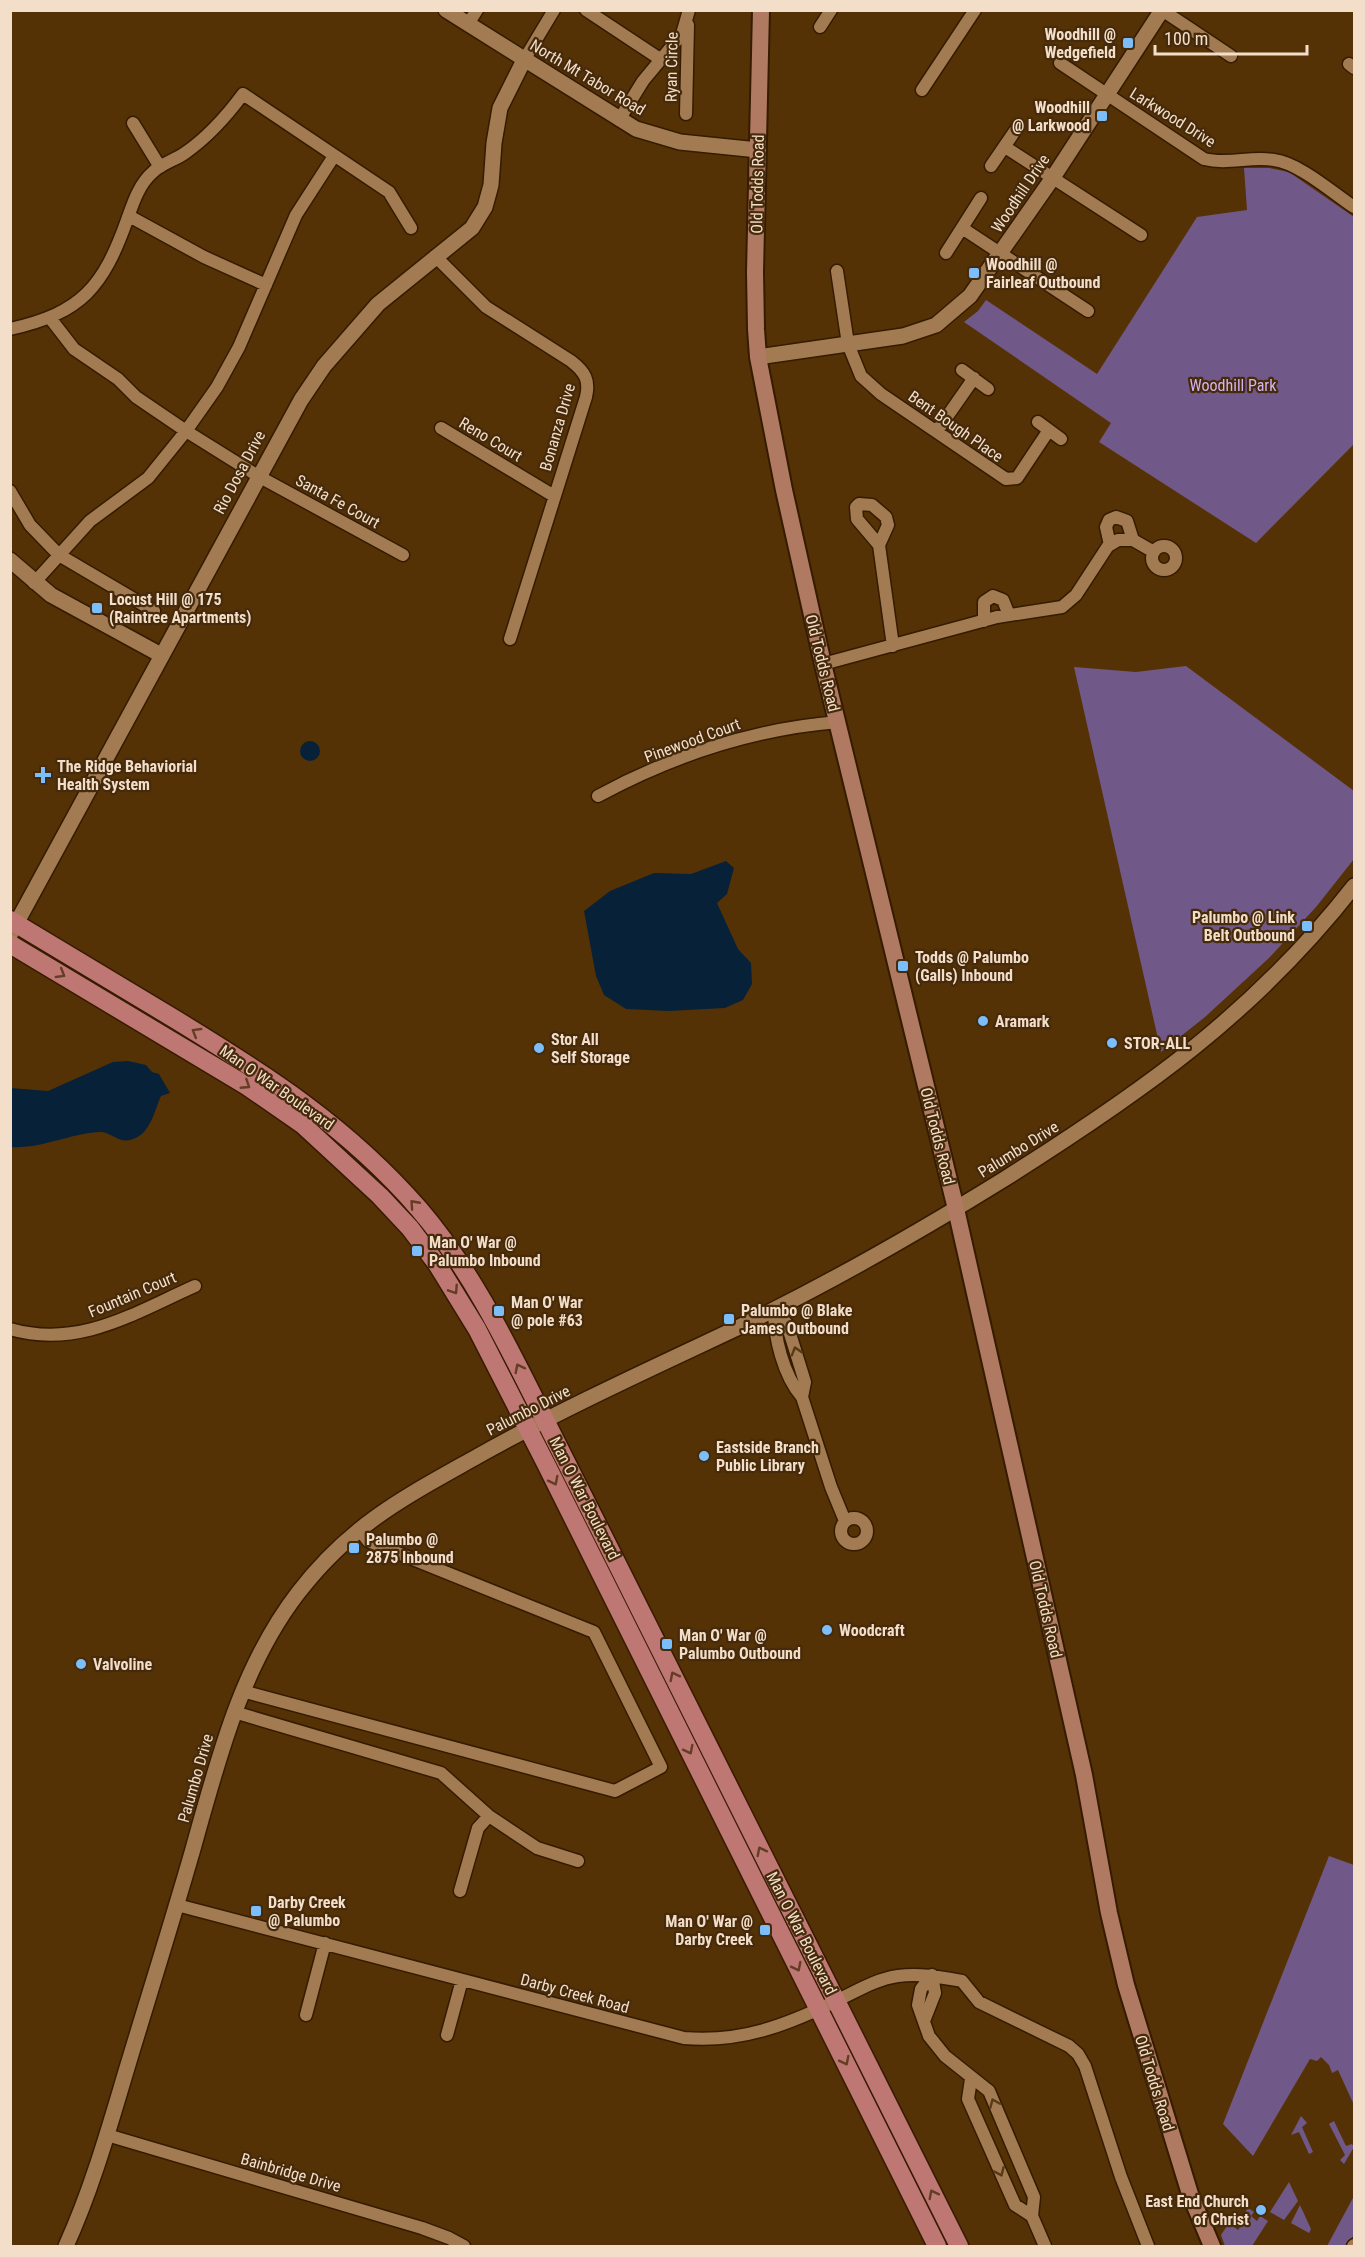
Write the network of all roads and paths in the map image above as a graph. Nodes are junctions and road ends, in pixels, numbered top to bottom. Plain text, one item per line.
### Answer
1 (446, 10) edge
2 (477, 10) edge
3 (554, 10) edge
4 (586, 10) edge
5 (761, 10) edge
6 (831, 10) edge
7 (975, 10) edge
8 (1162, 11) edge
9 (688, 16) edge
10 (468, 24) junction
11 (820, 27) dead end
12 (1231, 56) dead end
13 (660, 59) junction
14 (524, 60) junction
15 (1060, 63) dead end
16 (922, 90) dead end
17 (1106, 93) junction
18 (686, 114) dead end
19 (619, 120) junction
20 (133, 123) dead end
21 (1017, 128) dead end
22 (1005, 147) junction
23 (758, 150) junction
24 (334, 156) junction
25 (991, 166) dead end
26 (160, 167) junction
27 (1052, 179) junction
28 (981, 198) dead end
29 (1354, 207) edge
30 (129, 216) junction
31 (411, 228) dead end
32 (962, 228) junction
33 (1141, 235) dead end
34 (946, 253) dead end
35 (1000, 254) junction
36 (435, 256) junction
37 (837, 271) dead end
38 (266, 285) junction
39 (1088, 311) dead end
40 (50, 318) junction
41 (10, 328) edge
42 (848, 344) junction
43 (758, 357) junction
44 (962, 369) dead end
45 (974, 378) junction
46 (988, 389) dead end
47 (1038, 422) dead end
48 (441, 428) dead end
49 (1049, 430) junction
50 (186, 431) junction
51 (937, 431) junction
52 (1061, 439) dead end
53 (258, 476) junction
54 (10, 490) edge
55 (554, 496) junction
56 (1133, 540) junction
57 (879, 545) dead end
58 (1110, 545) junction
59 (1154, 552) dead end
60 (59, 555) junction
61 (403, 555) dead end
62 (10, 560) edge
63 (34, 583) junction
64 (154, 611) dead end
65 (1009, 615) junction
66 (984, 621) junction
67 (510, 639) dead end
68 (893, 646) junction
69 (161, 655) junction
70 (823, 664) junction
71 (838, 722) junction
72 (598, 796) dead end
73 (1354, 886) edge
74 (12, 926) edge
75 (10, 944) edge
76 (956, 1209) junction
77 (195, 1286) dead end
78 (774, 1309) junction
79 (10, 1329) edge
80 (546, 1420) junction
81 (528, 1429) junction
82 (845, 1521) dead end
83 (359, 1528) junction
84 (243, 1691) junction
85 (234, 1712) junction
86 (489, 1816) junction
87 (578, 1861) dead end
88 (460, 1891) dead end
89 (177, 1905) junction
90 (325, 1943) junction
91 (932, 1975) junction
92 (462, 1980) junction
93 (837, 2001) junction
94 (818, 2009) junction
95 (306, 2015) dead end
96 (447, 2035) dead end
97 (971, 2079) junction
98 (107, 2135) junction
99 (1010, 2139) junction
100 (990, 2148) junction
101 (1032, 2216) junction
102 (66, 2247) edge
103 (464, 2247) edge
104 (937, 2247) edge
105 (959, 2247) edge
106 (1045, 2247) edge
107 (1148, 2247) edge
108 (1212, 2247) edge

1 - 10 street, North Mt Tabor Road
2 - 10 street
3 - 14 street
4 - 13 street
5 - 23 main road, Old Todds Road
6 - 11 street
7 - 16 street
8 - 12 street
8 - 17 street, Woodhill Drive
9 - 13 street, Ryan Circle
9 - 18 street, Ryan Circle
10 - 14 street, North Mt Tabor Road
13 - 19 street, Ryan Circle
14 - 19 street, North Mt Tabor Road
14 - 36 street, Rio Dosa Drive
15 - 17 street, Larkwood Drive
17 - 27 street, Woodhill Drive
17 - 29 street, Larkwood Drive
19 - 23 street, North Mt Tabor Road
20 - 26 street
21 - 22 street
22 - 25 street
22 - 27 street
23 - 43 main road, Old Todds Road
24 - 26 street
24 - 31 street
24 - 38 street
26 - 30 street
27 - 33 street
27 - 35 street, Woodhill Drive
28 - 32 street
30 - 38 street
30 - 40 street
32 - 34 street
32 - 35 street
35 - 39 street
35 - 42 street, Woodhill Drive
36 - 53 street, Rio Dosa Drive
36 - 55 street, Bonanza Drive
37 - 42 street, Bent Bough Place
38 - 50 street
40 - 41 street
40 - 50 street, Santa Fe Court
42 - 43 street, Woodhill Drive
42 - 51 street, Bent Bough Place
43 - 70 main road, Old Todds Road
44 - 45 street
45 - 46 street
45 - 51 street
47 - 49 street
48 - 55 street, Reno Court
49 - 51 street, Bent Bough Place
49 - 52 street
50 - 53 street, Santa Fe Court
50 - 60 street
53 - 61 street, Santa Fe Court
53 - 69 street, Rio Dosa Drive
54 - 60 street
55 - 67 street, Bonanza Drive
56 - 58 street
56 - 58 street
56 - 59 street
57 - 68 street
58 - 65 street
60 - 63 street
60 - 64 street
62 - 63 street
63 - 69 street
65 - 66 street
65 - 66 street
66 - 68 street
68 - 70 street
69 - 74 street, Rio Dosa Drive
70 - 71 main road, Old Todds Road
71 - 72 street, Pinewood Court
71 - 76 main road, Old Todds Road
73 - 76 street, Palumbo Drive
80 -> 74 main road, Man O War Boulevard
75 -> 81 main road, Man O War Boulevard
76 - 78 street, Palumbo Drive
76 - 108 main road, Old Todds Road
77 - 79 street, Fountain Court
78 - 80 street, Palumbo Drive
78 - 82 street
80 - 81 street, Palumbo Drive
93 -> 80 main road, Man O War Boulevard
81 - 83 street, Palumbo Drive
81 -> 94 main road, Man O War Boulevard
83 - 84 street, Palumbo Drive
83 - 84 street
84 - 85 street, Palumbo Drive
85 - 86 street
85 - 89 street, Palumbo Drive
86 - 87 street
86 - 88 street
89 - 90 street, Darby Creek Road
89 - 98 street, Palumbo Drive
90 - 92 street, Darby Creek Road
90 - 95 street
91 - 93 street, Darby Creek Road
91 - 97 street
91 - 107 street, Darby Creek Road
92 - 94 street, Darby Creek Road
92 - 96 street
93 - 94 street, Darby Creek Road
105 -> 93 main road, Man O War Boulevard
94 -> 104 main road, Man O War Boulevard
99 -> 97 street
97 - 100 street
98 - 102 street, Palumbo Drive
98 - 103 street, Bainbridge Drive
99 - 100 street
99 - 101 street
100 -> 101 street
101 - 106 street

